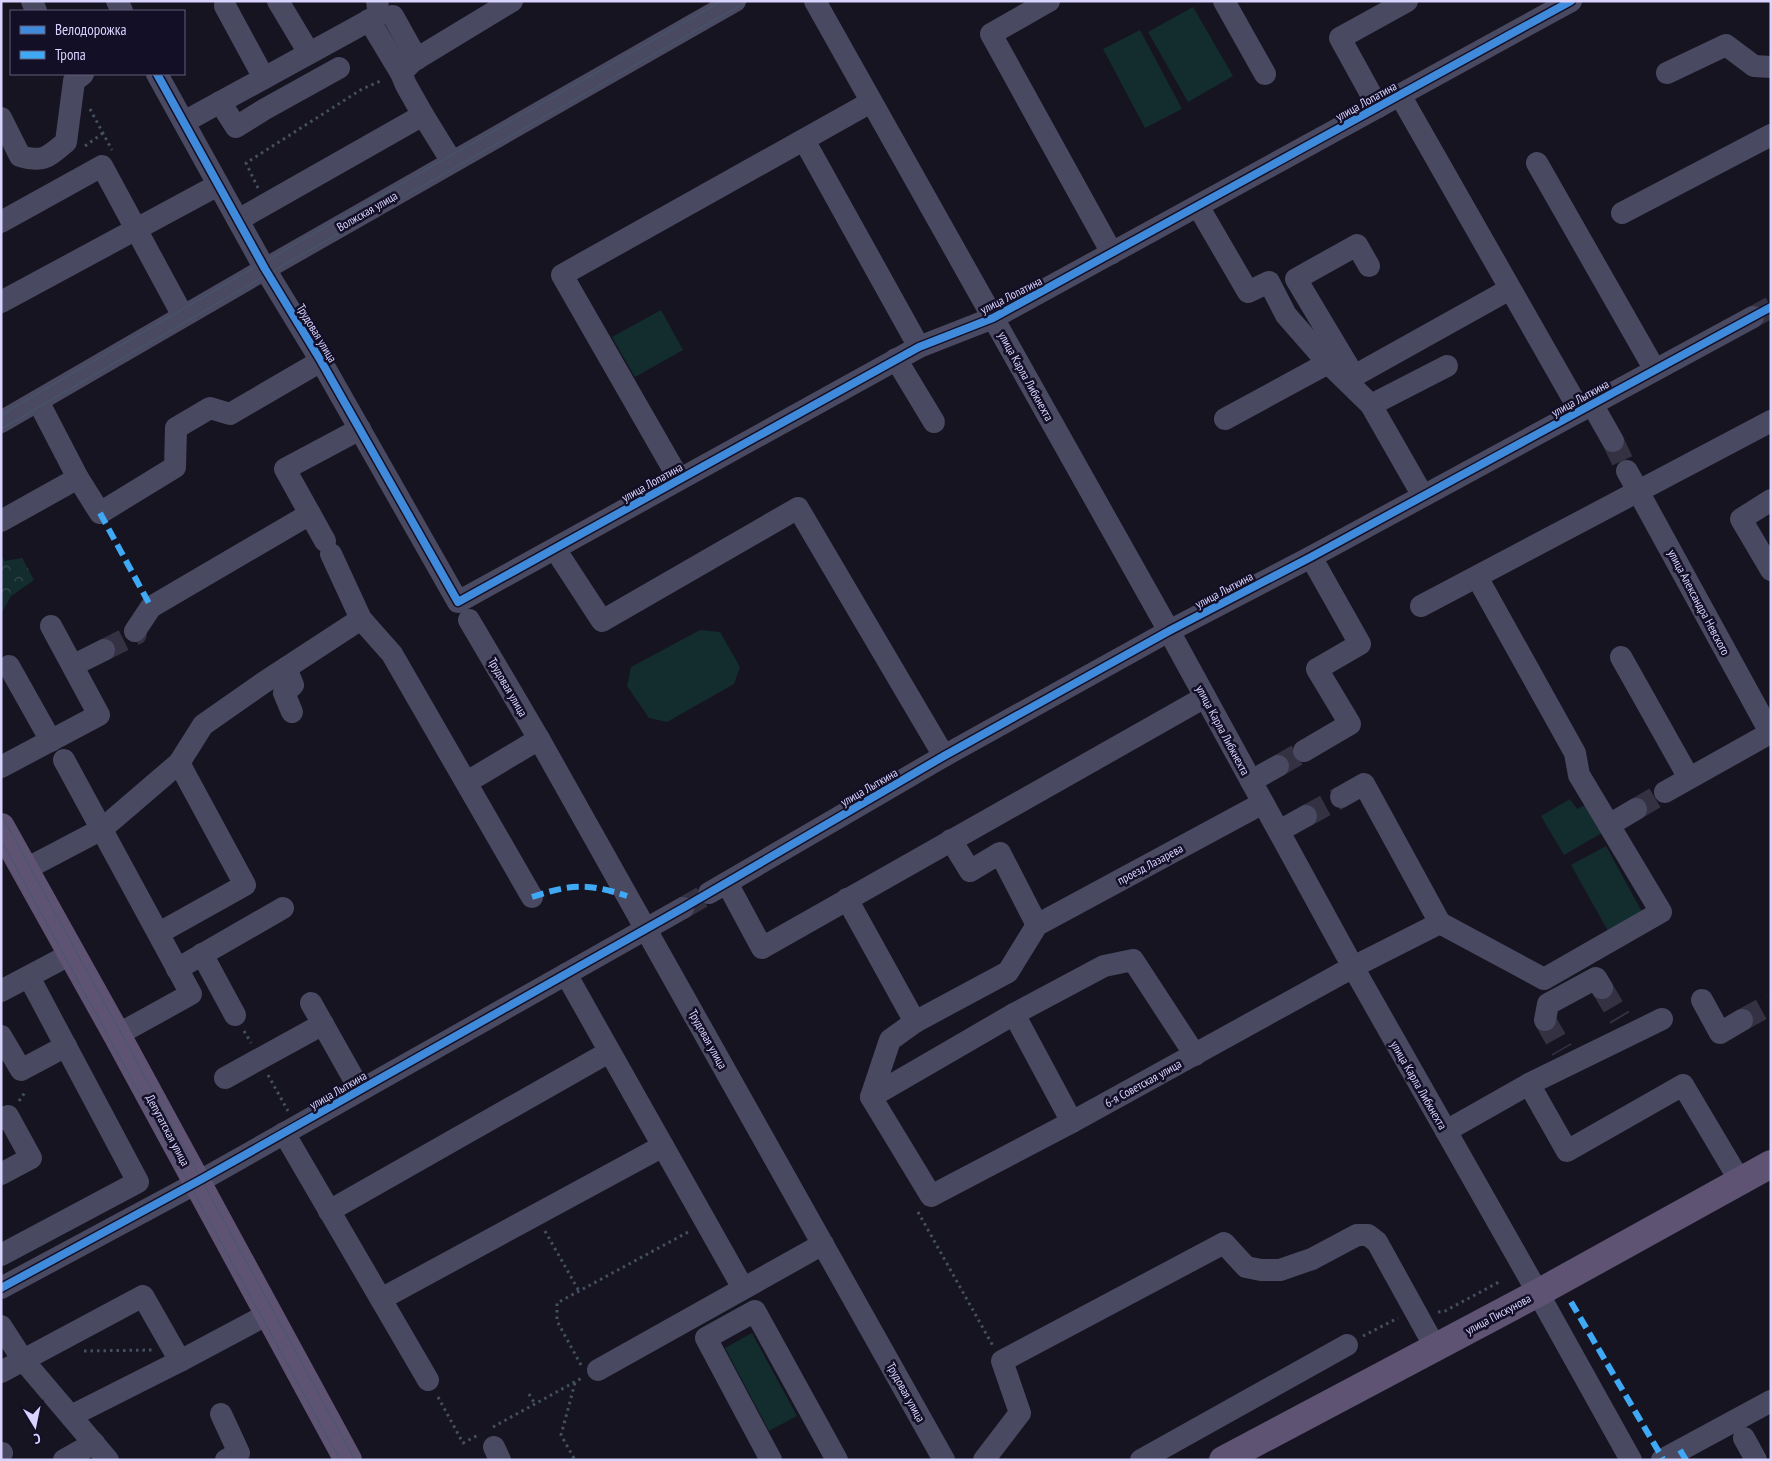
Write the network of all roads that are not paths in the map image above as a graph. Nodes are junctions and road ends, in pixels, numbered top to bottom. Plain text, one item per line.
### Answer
1 (278, 1) edge
2 (512, 1) edge
3 (734, 1) edge
4 (815, 1) edge
5 (1049, 1) edge
6 (1224, 1) edge
7 (1407, 1) edge
8 (1571, 1) edge
9 (225, 6) dead end
10 (1534, 10) edge
11 (379, 12) edge
12 (309, 53) junction
13 (409, 66) junction
14 (1771, 66) edge
15 (340, 68) dead end
16 (1265, 74) dead end
17 (1667, 74) dead end
18 (158, 75) edge
19 (76, 76) edge
20 (264, 78) junction
21 (1400, 94) junction
22 (220, 102) junction
23 (871, 102) junction
24 (1378, 107) junction
25 (423, 115) junction
26 (1, 118) edge
27 (184, 122) junction
28 (1771, 135) edge
29 (804, 140) junction
30 (452, 162) junction
31 (1537, 163) dead end
32 (218, 185) junction
33 (1198, 206) junction
34 (1622, 213) dead end
35 (238, 220) junction
36 (1, 222) edge
37 (136, 229) junction
38 (1112, 253) junction
39 (1370, 266) dead end
40 (265, 269) junction
41 (1510, 288) junction
42 (1, 302) edge
43 (183, 316) junction
44 (1753, 317) tunnel mouth
45 (993, 318) junction
46 (919, 346) junction
47 (896, 359) junction
48 (321, 361) junction
49 (1328, 363) junction
50 (1448, 366) dead end
51 (1655, 370) junction
52 (38, 401) junction
53 (1371, 405) junction
54 (1586, 408) junction
55 (1225, 419) dead end
56 (1771, 421) edge
57 (1, 422) edge
58 (934, 422) dead end
59 (360, 430) junction
60 (1612, 441) tunnel mouth
61 (1628, 471) tunnel mouth
62 (78, 478) junction
63 (679, 480) junction
64 (1638, 490) junction
65 (1423, 496) junction
66 (1771, 500) edge
67 (310, 514) junction
68 (1, 521) edge
69 (555, 548) junction
70 (1311, 557) junction
71 (1771, 570) edge
72 (1477, 577) junction
73 (1422, 606) dead end
74 (464, 612) junction
75 (361, 619) junction
76 (52, 626) dead end
77 (135, 631) tunnel mouth
78 (1169, 631) junction
79 (104, 650) tunnel mouth
80 (1621, 657) dead end
81 (74, 665) junction
82 (9, 666) dead end
83 (286, 668) junction
84 (263, 683) junction
85 (1205, 697) junction
86 (1769, 728) edge
87 (539, 740) junction
88 (51, 741) junction
89 (1304, 752) tunnel mouth
90 (944, 756) junction
91 (64, 760) dead end
92 (179, 763) junction
93 (1278, 766) tunnel mouth
94 (1, 768) edge
95 (1689, 778) junction
96 (1250, 781) junction
97 (466, 782) junction
98 (1665, 792) tunnel mouth
99 (1341, 797) tunnel mouth
100 (1263, 803) junction
101 (1636, 809) tunnel mouth
102 (1306, 816) tunnel mouth
103 (1610, 825) junction
104 (1, 828) edge
105 (102, 829) junction
106 (1279, 831) junction
107 (951, 840) junction
108 (24, 870) junction
109 (532, 897) dead end
110 (847, 899) junction
111 (283, 908) dead end
112 (683, 908) tunnel mouth
113 (1440, 923) junction
114 (1038, 925) junction
115 (646, 929) junction
116 (159, 933) junction
117 (71, 954) junction
118 (202, 954) junction
119 (177, 968) junction
120 (1353, 968) junction
121 (566, 974) junction
122 (29, 977) junction
123 (1602, 988) dead end
124 (1, 991) edge
125 (1702, 1000) dead end
126 (311, 1003) dead end
127 (1014, 1014) junction
128 (235, 1015) dead end
129 (1662, 1019) dead end
130 (1545, 1020) dead end
131 (1742, 1020) tunnel mouth
132 (915, 1022) junction
133 (323, 1024) junction
134 (117, 1034) junction
135 (1, 1036) edge
136 (66, 1046) junction
137 (609, 1052) junction
138 (1195, 1055) junction
139 (225, 1078) dead end
140 (1529, 1084) junction
141 (360, 1090) junction
142 (872, 1097) junction
143 (1, 1119) edge
144 (1072, 1122) junction
145 (1446, 1131) junction
146 (284, 1133) junction
147 (663, 1146) junction
148 (1771, 1164) edge
149 (1, 1174) edge
150 (1740, 1181) junction
151 (196, 1182) junction
152 (329, 1211) junction
153 (823, 1244) junction
154 (1, 1255) edge
155 (1, 1260) edge
156 (7, 1285) edge
157 (743, 1288) junction
158 (1538, 1293) junction
159 (381, 1300) junction
160 (268, 1314) junction
161 (1, 1326) edge
162 (1347, 1344) dead end
163 (1435, 1348) junction
164 (177, 1356) junction
165 (23, 1360) junction
166 (1, 1372) edge
167 (592, 1373) road end
168 (428, 1380) road end
169 (1771, 1401) edge
170 (222, 1414) dead end
171 (72, 1416) junction
172 (1744, 1438) dead end
173 (101, 1451) edge
174 (64, 1460) edge
175 (226, 1460) edge
176 (348, 1460) edge
177 (772, 1460) edge
178 (837, 1460) edge
179 (944, 1460) edge
180 (984, 1460) edge
181 (1142, 1460) edge
182 (1223, 1460) edge
183 (1631, 1460) edge
184 (1662, 1460) edge
185 (1756, 1460) edge

1 - 12 street
2 - 13 street
3 - 30 street, Волжская улица
4 - 23 street, улица Карла Либкнехта
5 - 38 street
6 - 16 street
7 - 24 street
8 - 10 street, улица Лопатина
9 - 20 street
10 - 21 street, улица Лопатина
11 - 12 street
11 - 13 street
12 - 20 street
13 - 25 street
14 - 17 street
15 - 22 street
18 - 27 street, Трудовая улица
19 - 26 street
20 - 22 street
21 - 24 street, улица Лопатина
21 - 41 street
22 - 27 street
23 - 29 street
23 - 45 street, улица Карла Либкнехта
24 - 33 street, улица Лопатина
25 - 30 street
25 - 35 street
27 - 32 street, Трудовая улица
28 - 34 street
29 - 46 street
29 - 63 street
30 - 40 street, Волжская улица
31 - 51 street
32 - 35 street, Трудовая улица
32 - 37 street
33 - 38 street, улица Лопатина
33 - 49 street
35 - 40 street, Трудовая улица
36 - 37 street
37 - 42 street
37 - 43 street
38 - 45 street, улица Лопатина
39 - 41 street
40 - 43 street, Волжская улица
40 - 48 street, Трудовая улица
41 - 54 street
43 - 52 street, Волжская улица
44 - 51 street, улица Лыткина
45 - 46 street, улица Лопатина
45 - 78 street, улица Карла Либкнехта
46 - 47 street, улица Лопатина
47 - 58 street
47 - 63 street, улица Лопатина
48 - 59 street, Трудовая улица
48 - 62 street
49 - 53 street
49 - 55 street
50 - 53 street
51 - 54 street, улица Лыткина
52 - 57 street, Волжская улица
52 - 62 street
53 - 65 street
54 - 60 street
54 - 65 street, улица Лыткина
56 - 64 street
59 - 67 street
59 - 74 street, Трудовая улица
61 - 64 street, улица Александра Невского
62 - 68 street
63 - 69 street, улица Лопатина
64 - 72 street
64 - 86 street, улица Александра Невского
65 - 70 street, улица Лыткина
66 - 71 street
67 - 75 street
67 - 77 street
69 - 74 street, улица Лопатина
69 - 90 street
70 - 78 street, улица Лыткина
70 - 89 street
72 - 73 street
72 - 103 street
74 - 87 street, Трудовая улица
75 - 83 street
75 - 97 street
76 - 81 street
78 - 85 street, улица Карла Либкнехта
78 - 90 street, улица Лыткина
79 - 81 street
80 - 95 street
81 - 88 street
82 - 88 street
83 - 84 street
83 - 84 street
84 - 92 street
85 - 96 street, улица Карла Либкнехта
85 - 107 street
86 - 95 street
87 - 97 street
87 - 115 street, Трудовая улица
88 - 94 street
90 - 110 street, улица Лыткина
91 - 105 street
92 - 105 street
92 - 116 street
93 - 96 street
95 - 98 street
96 - 100 street, улица Карла Либкнехта
97 - 109 street
99 - 113 street
100 - 106 street, улица Карла Либкнехта
100 - 114 street, проезд Лазарева
101 - 103 street
102 - 106 street
103 - 113 street
104 - 108 main road, Депутатская улица
105 - 108 street
105 - 116 street
106 - 120 street, улица Карла Либкнехта
107 - 110 street
107 - 114 street
108 - 117 main road, Депутатская улица
110 - 132 street
111 - 118 street
112 - 115 street, улица Лыткина
113 - 120 street, 6-я Советская улица
114 - 132 street
115 - 121 street, улица Лыткина
115 - 153 street, Трудовая улица
116 - 119 street
117 - 122 street
117 - 134 main road, Депутатская улица
118 - 119 street
118 - 128 street
119 - 134 street
120 - 138 street, 6-я Советская улица
120 - 145 street, улица Карла Либкнехта
121 - 137 street
121 - 141 street, улица Лыткина
122 - 124 street
122 - 136 street
123 - 130 street
125 - 131 street
126 - 133 street
127 - 138 street
127 - 142 street
127 - 144 street
129 - 140 street
132 - 142 street
133 - 139 street
133 - 141 street
134 - 151 main road, Депутатская улица
135 - 136 street
136 - 154 street
137 - 147 street
137 - 152 street
138 - 144 street, 6-я Советская улица
140 - 145 street
140 - 150 street
141 - 146 street, улица Лыткина
142 - 144 street, 6-я Советская улица
143 - 149 street
145 - 158 street, улица Карла Либкнехта
146 - 151 street, улица Лыткина
146 - 152 street
147 - 157 street
147 - 159 street
148 - 150 main road, улица Пискунова
150 - 158 main road, улица Пискунова
151 - 156 street, улица Лыткина
151 - 160 main road, Депутатская улица
152 - 159 street
153 - 157 street
153 - 179 street, Трудовая улица
155 - 156 street
157 - 167 street
158 - 163 main road, улица Пискунова
158 - 183 street, улица Карла Либкнехта
159 - 168 street
160 - 164 street
160 - 176 main road, Депутатская улица
161 - 165 street
162 - 181 street
163 - 180 street
163 - 182 main road, улица Пискунова
164 - 165 street
164 - 171 street
165 - 166 street
165 - 171 street
169 - 184 street
170 - 175 street
171 - 173 street
172 - 185 street
173 - 174 street
177 - 178 street

